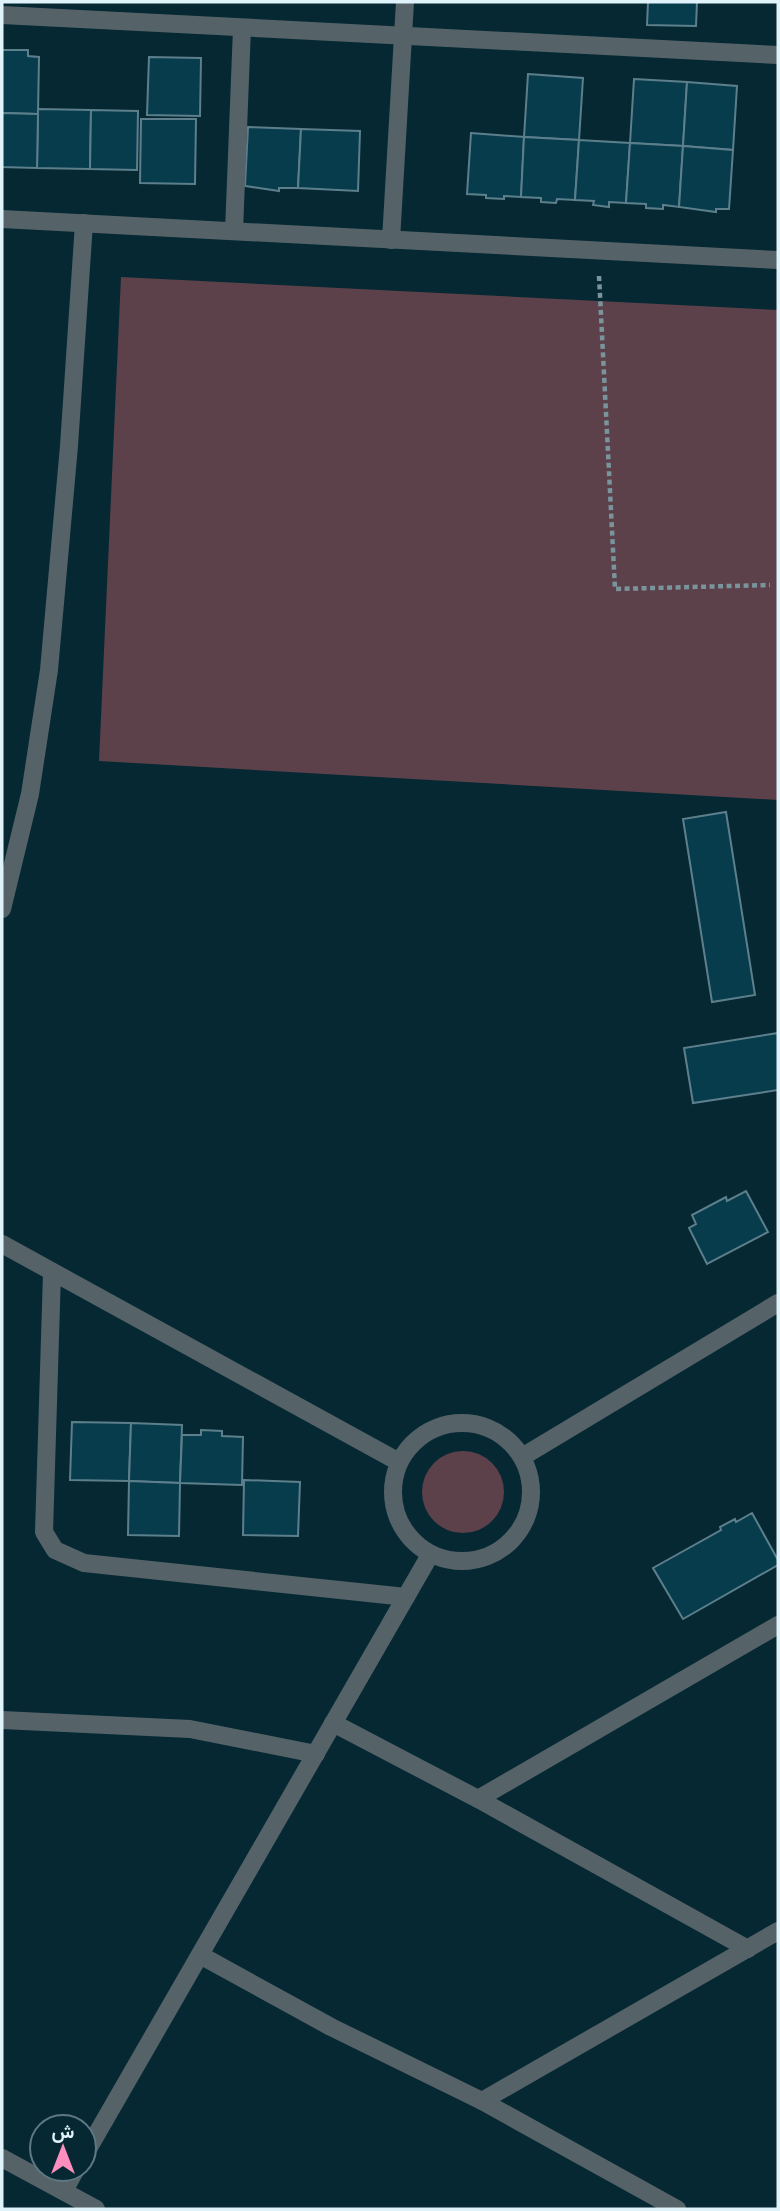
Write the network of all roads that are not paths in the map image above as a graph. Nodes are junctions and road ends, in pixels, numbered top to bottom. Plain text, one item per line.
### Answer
1 (405, 2) edge
2 (2, 15) edge
3 (242, 28) junction
4 (403, 36) junction
5 (778, 55) edge
6 (2, 219) edge
7 (84, 223) junction
8 (234, 231) junction
9 (391, 240) junction
10 (778, 260) edge
11 (2, 909) edge
12 (2, 1244) edge
13 (52, 1273) junction
14 (778, 1303) edge
15 (522, 1457) junction
16 (399, 1462) junction
17 (430, 1555) junction
18 (406, 1597) junction
19 (778, 1625) edge
20 (2, 1720) edge
21 (333, 1723) junction
22 (316, 1754) junction
23 (478, 1799) junction
24 (778, 1931) edge
25 (748, 1949) junction
26 (200, 1955) junction
27 (482, 2101) junction
28 (98, 2132) edge
29 (2, 2158) edge
30 (68, 2183) edge
31 (64, 2191) junction
32 (96, 2209) edge
33 (677, 2209) edge

1 - 4 street
2 - 3 street
3 - 4 street
3 - 8 street
4 - 5 street
4 - 9 street
6 - 7 street
7 - 8 street
7 - 11 street
8 - 9 street
9 - 10 street
12 - 13 street
13 - 16 street
13 - 18 street
14 - 15 street
15 - 16 street
15 - 17 street
16 - 17 street
17 - 18 street
18 - 21 street
19 - 23 street
20 - 22 street
21 - 22 street
21 - 23 street
22 - 26 street
23 - 25 street
24 - 25 street
25 - 27 street
26 - 27 street
26 - 28 street
27 - 33 street
29 - 31 street
30 - 31 street
31 - 32 street

